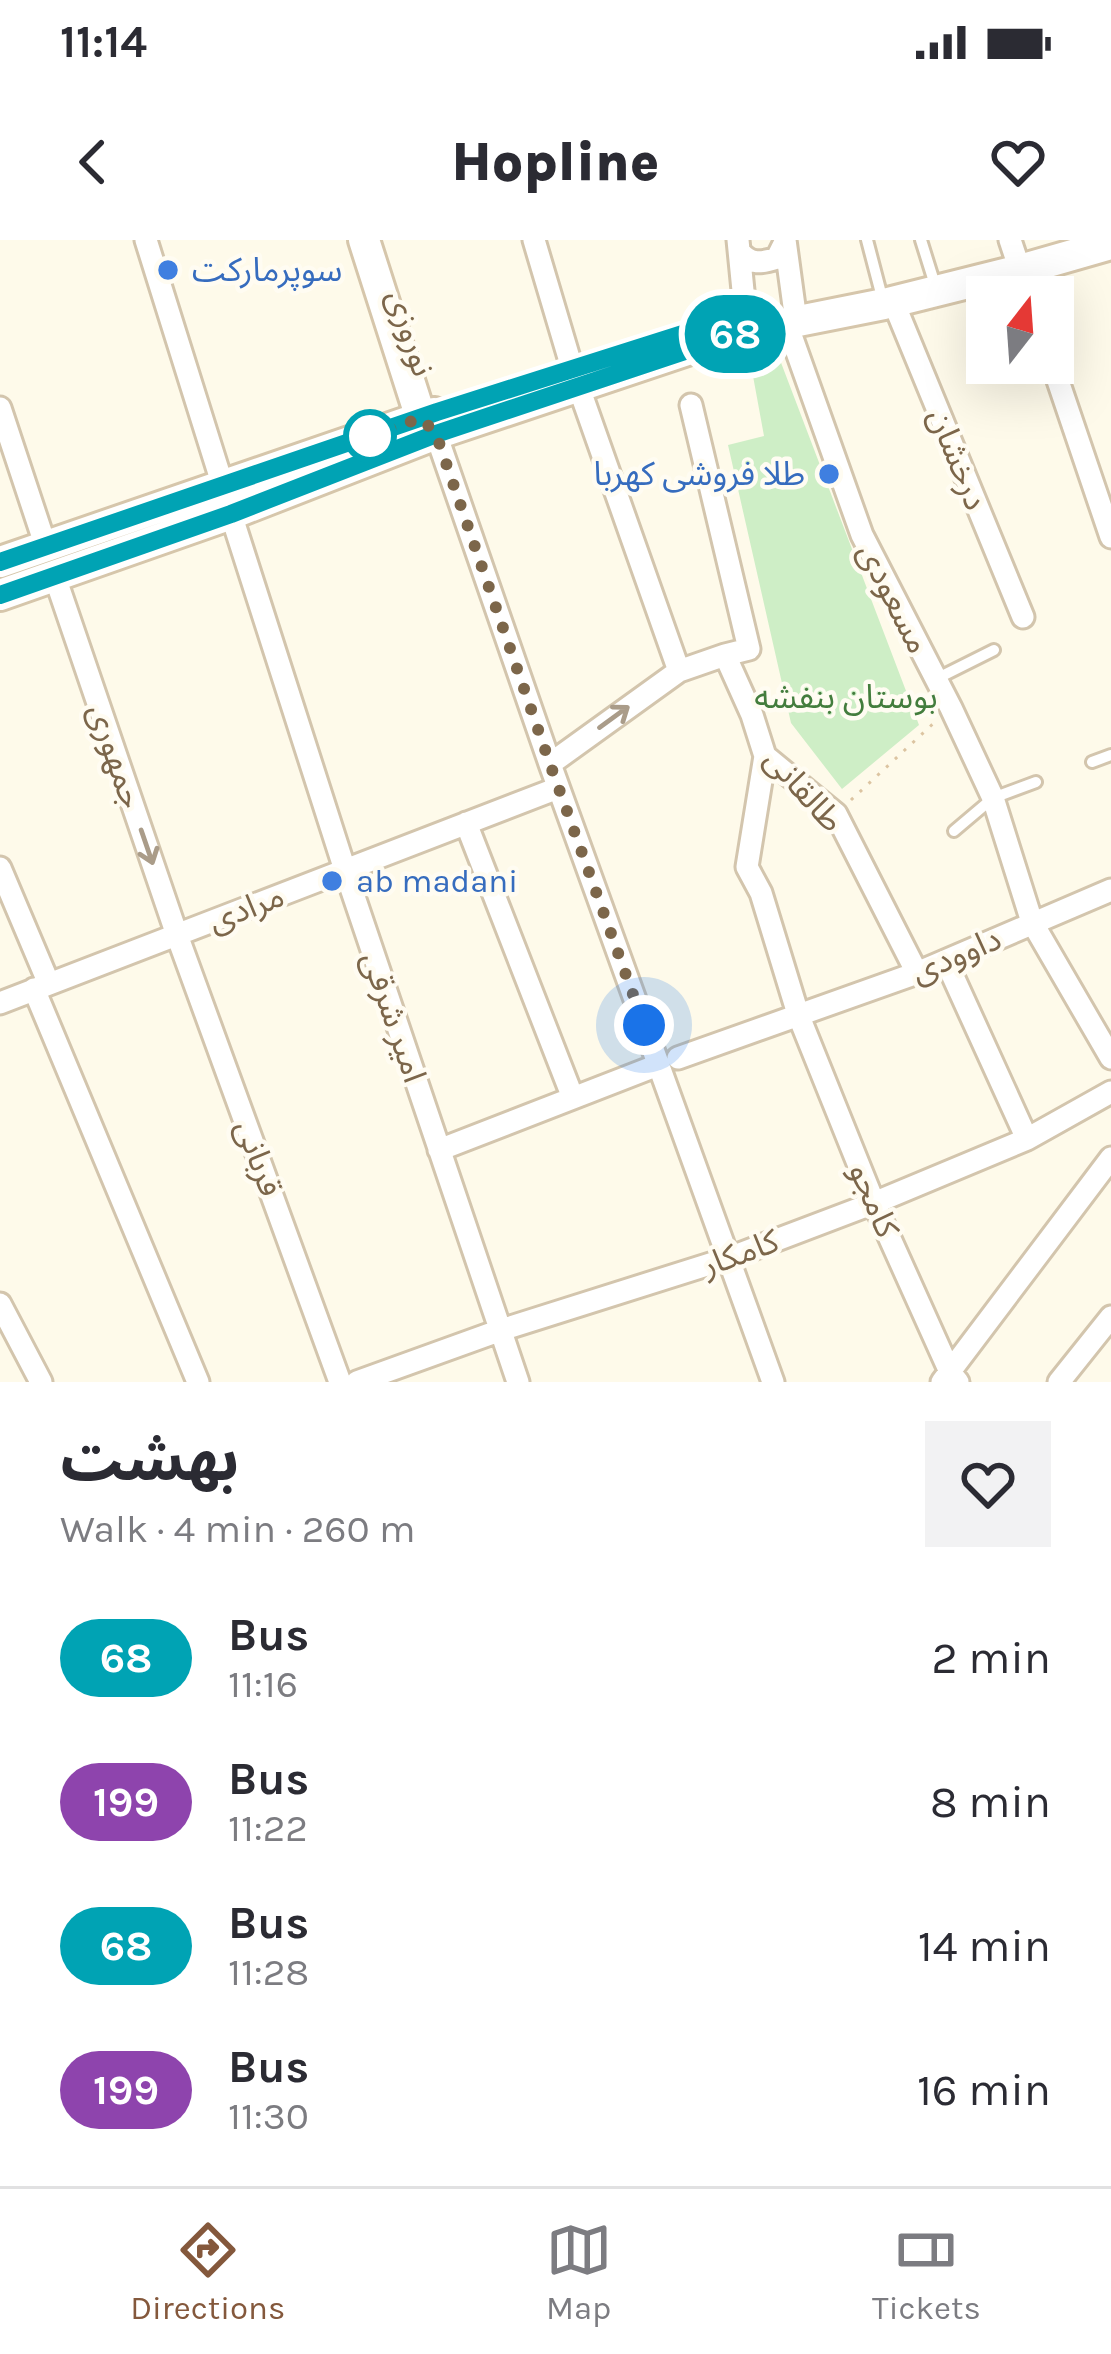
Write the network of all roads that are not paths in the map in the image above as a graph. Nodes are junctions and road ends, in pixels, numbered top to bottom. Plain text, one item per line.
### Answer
1 (146, 240) edge
2 (364, 240) edge
3 (382, 240) edge
4 (534, 240) edge
5 (866, 240) edge
6 (921, 240) edge
7 (1010, 240) edge
8 (785, 241) edge
9 (1111, 244) edge
10 (739, 246) edge
11 (1022, 276) edge
12 (1042, 276) edge
13 (966, 289) edge
14 (937, 291) junction
15 (888, 303) junction
16 (791, 323) junction
17 (742, 332) junction
18 (575, 377) junction
19 (1062, 384) edge
20 (691, 405) dead end
21 (2, 421) edge
22 (431, 421) junction
23 (1100, 469) edge
24 (227, 500) junction
25 (1111, 537) edge
26 (0, 562) edge
27 (51, 562) junction
28 (0, 595) edge
29 (1023, 617) dead end
30 (994, 650) dead end
31 (725, 655) junction
32 (680, 671) junction
33 (936, 680) junction
34 (1111, 755) edge
35 (765, 756) junction
36 (1092, 762) dead end
37 (550, 764) junction
38 (1036, 782) dead end
39 (558, 788) junction
40 (993, 798) junction
41 (466, 823) junction
42 (954, 830) dead end
43 (0, 868) edge
44 (344, 870) junction
45 (1111, 890) edge
46 (1032, 922) junction
47 (177, 934) junction
48 (946, 961) junction
49 (917, 974) junction
50 (41, 987) junction
51 (0, 1003) edge
52 (798, 1014) junction
53 (1111, 1058) edge
54 (668, 1061) junction
55 (1111, 1092) edge
56 (572, 1099) junction
57 (1027, 1139) junction
58 (439, 1150) junction
59 (1111, 1158) edge
60 (874, 1203) junction
61 (729, 1258) junction
62 (0, 1304) edge
63 (1111, 1317) edge
64 (501, 1330) junction
65 (950, 1379) edge
66 (1066, 1380) edge
67 (41, 1382) edge
68 (198, 1382) edge
69 (340, 1382) edge
70 (356, 1382) edge
71 (518, 1382) edge
72 (773, 1382) edge

1 - 24 street, امیر شرقی
2 - 22 main road, نوروزی
3 - 22 main road, نوروزی
4 - 18 street
5 - 15 lane
6 - 14 lane
7 - 11 street
8 - 10 street
8 - 16 street, مسعودی
9 - 12 main road
10 - 17 street
13 - 14 main road
14 - 15 main road
15 - 16 main road
15 - 29 street, درخشان
16 - 17 main road
16 - 33 street, مسعودی
17 - 18 main road
18 - 22 main road
18 - 32 street
19 - 23 street
20 - 31 street
21 - 27 street, جمهوری
22 - 24 main road
22 - 37 street
23 - 25 street
24 - 27 main road
24 - 44 street, امیر شرقی
26 - 27 main road
27 - 28 main road
27 -> 47 street, جمهوری
30 - 33 lane
31 - 32 street
31 - 35 street, طالقانی
37 -> 32 street
33 - 40 street, مسعودی
34 - 36 lane
35 - 49 street, طالقانی
35 - 52 street, کامجو
37 - 39 street
38 - 40 lane
39 - 41 street, مرادی
39 - 54 street
40 - 42 lane
40 - 46 street, مسعودی
41 - 44 street, مرادی
41 - 56 street
43 - 50 street
44 - 47 street, مرادی
44 - 58 street, امیر شرقی
45 - 46 street, داوودی
46 - 48 street, داوودی
46 - 53 street, مسعودی
47 - 50 street, مرادی
47 - 69 street, قربانی
48 - 49 street, داوودی
48 - 57 street
49 - 52 street, داوودی
50 - 51 street, مرادی
50 - 68 street
52 - 54 street, داوودی
52 - 60 street, کامجو
54 - 56 street, داوودی
54 - 61 street
55 - 57 street, کامکار
56 - 58 street, داوودی
57 - 60 street, کامکار
58 - 64 street, امیر شرقی
59 - 65 street
60 - 61 street, کامکار
60 - 65 street, کامجو
61 - 64 street, کامکار
61 - 72 street
62 - 67 street
63 - 66 street
64 - 70 street, کامکار
64 - 71 street, امیر شرقی

